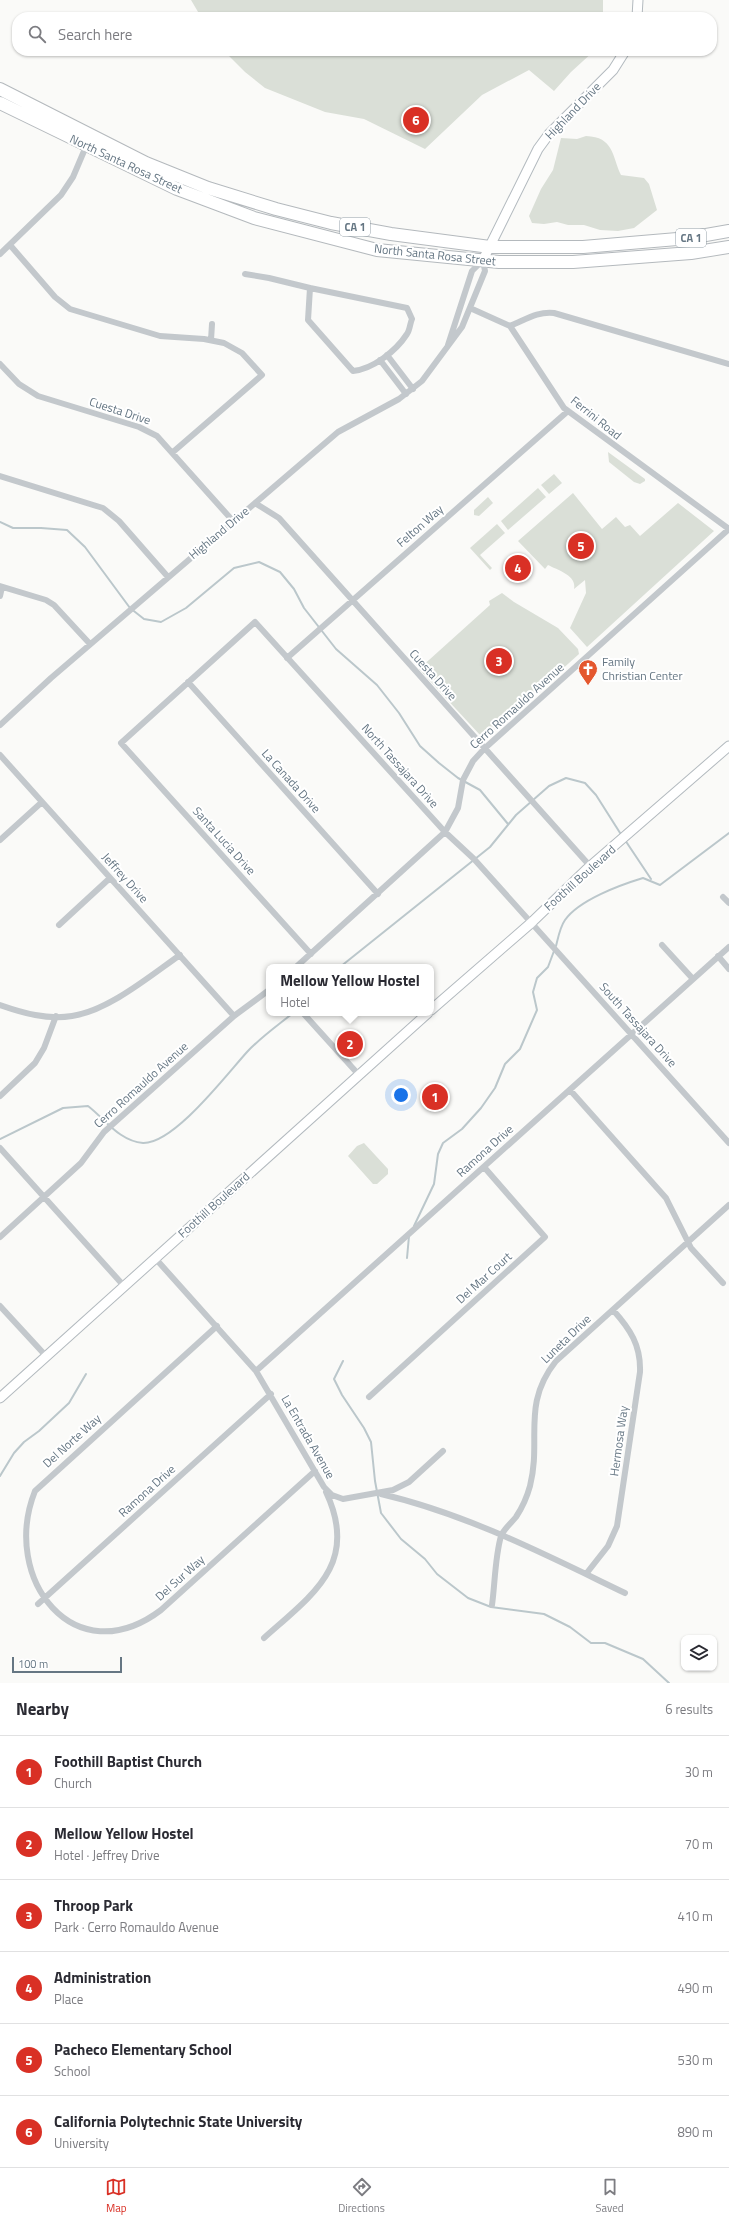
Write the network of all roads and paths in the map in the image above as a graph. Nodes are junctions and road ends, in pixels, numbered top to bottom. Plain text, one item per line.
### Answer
1 (638, 0) edge
2 (637, 12) edge
3 (623, 56) edge
4 (0, 89) edge
5 (0, 103) edge
6 (89, 141) junction
7 (729, 230) edge
8 (10, 245) junction
9 (490, 247) junction
10 (729, 247) edge
11 (0, 254) edge
12 (483, 260) junction
13 (245, 274) dead end
14 (310, 288) junction
15 (470, 308) junction
16 (212, 324) dead end
17 (510, 326) junction
18 (211, 340) junction
19 (445, 352) junction
20 (387, 355) junction
21 (380, 360) junction
22 (0, 364) edge
23 (729, 364) edge
24 (413, 389) junction
25 (406, 394) junction
26 (568, 411) junction
27 (173, 452) junction
28 (0, 476) edge
29 (255, 503) junction
30 (233, 521) junction
31 (729, 529) edge
32 (168, 577) junction
33 (1, 587) edge
34 (0, 596) edge
35 (352, 600) junction
36 (90, 644) junction
37 (287, 658) junction
38 (188, 682) junction
39 (0, 725) edge
40 (729, 746) edge
41 (484, 749) junction
42 (0, 755) edge
43 (42, 802) junction
44 (445, 832) junction
45 (0, 840) edge
46 (590, 866) junction
47 (110, 878) junction
48 (378, 894) junction
49 (723, 896) dead end
50 (729, 903) edge
51 (531, 922) junction
52 (59, 925) dead end
53 (662, 945) dead end
54 (729, 947) edge
55 (311, 954) junction
56 (180, 955) junction
57 (718, 956) junction
58 (299, 964) edge
59 (729, 969) edge
60 (693, 979) junction
61 (266, 992) edge
62 (0, 1005) edge
63 (434, 1007) edge
64 (56, 1016) junction
65 (234, 1016) junction
66 (306, 1016) edge
67 (425, 1016) edge
68 (632, 1034) junction
69 (359, 1075) junction
70 (570, 1090) junction
71 (0, 1096) edge
72 (729, 1143) edge
73 (0, 1148) edge
74 (484, 1167) junction
75 (45, 1198) junction
76 (729, 1206) edge
77 (0, 1237) edge
78 (688, 1242) junction
79 (155, 1258) junction
80 (723, 1283) dead end
81 (124, 1286) junction
82 (0, 1306) edge
83 (613, 1310) junction
84 (217, 1326) junction
85 (46, 1356) junction
86 (256, 1371) junction
87 (271, 1394) junction
88 (369, 1397) dead end
89 (0, 1398) edge
90 (443, 1451) dead end
91 (315, 1472) junction
92 (324, 1487) junction
93 (378, 1494) junction
94 (22, 1514) dead end
95 (501, 1534) junction
96 (586, 1574) junction
97 (625, 1593) dead end
98 (34, 1598) dead end
99 (492, 1605) dead end
100 (43, 1608) junction
101 (264, 1638) dead end

1 - 2 street
3 - 9 street, Highland Drive
4 - 6 highway, North Santa Rosa Street / CA 1
5 - 6 highway, North Santa Rosa Street / CA 1
6 - 8 street
6 - 9 highway, North Santa Rosa Street / CA 1
6 - 12 highway, North Santa Rosa Street / CA 1
7 - 9 highway, North Santa Rosa Street / CA 1
8 - 11 street
8 - 18 street
9 - 12 street, Highland Drive
10 - 12 highway, North Santa Rosa Street / CA 1
12 - 15 street, Highland Drive
12 - 19 street, Highland Drive
13 - 14 street
14 - 20 street
14 - 21 street
15 - 17 street
15 - 19 street, Highland Drive
16 - 18 street
17 - 23 street
17 - 26 street, Ferrini Road
18 - 27 street
19 - 24 street, Highland Drive
20 - 21 street
20 - 24 street
21 - 25 street
22 - 27 street, Cuesta Drive
24 - 25 street, Highland Drive
25 - 29 street, Highland Drive
26 - 31 street, Ferrini Road
26 - 35 street, Felton Way
27 - 30 street, Cuesta Drive
28 - 32 street
29 - 30 street, Highland Drive
29 - 35 street, Cuesta Drive
30 - 32 street, Highland Drive
31 - 41 street, Cerro Romauldo Avenue
32 - 36 street, Highland Drive
33 - 34 street
33 - 36 street
35 - 37 street, Felton Way
35 - 41 street, Cuesta Drive
36 - 39 street, Highland Drive
37 - 38 street, North Tassajara Drive
37 - 44 street, North Tassajara Drive
38 - 48 street, La Canada Drive
38 - 55 street, Santa Lucia Drive
40 - 46 street, Foothill Boulevard
41 - 44 street, Cerro Romauldo Avenue
41 - 46 street, Cuesta Drive
42 - 43 street, Jeffrey Drive
43 - 45 street
43 - 47 street, Jeffrey Drive
44 - 48 street, Cerro Romauldo Avenue
44 - 51 street, North Tassajara Drive
46 - 51 street, Foothill Boulevard
47 - 52 street
47 - 56 street, Jeffrey Drive
48 - 55 street, Cerro Romauldo Avenue
49 - 50 street
51 - 63 street, Foothill Boulevard
51 - 68 street, South Tassajara Drive
53 - 60 street
54 - 57 street, Ramona Drive
55 - 58 street, Cerro Romauldo Avenue
56 - 64 street
56 - 65 street, Jeffrey Drive
57 - 59 street
57 - 60 street, Ramona Drive
60 - 68 street, Ramona Drive
61 - 65 street, Cerro Romauldo Avenue
62 - 64 street
64 - 71 street
65 - 75 street, Cerro Romauldo Avenue
66 - 69 street
67 - 69 street, Foothill Boulevard
68 - 70 street, Ramona Drive
68 - 72 street, South Tassajara Drive
69 - 79 street, Foothill Boulevard
70 - 74 street, Ramona Drive
70 - 78 street
73 - 75 street
74 - 86 street, Ramona Drive
74 - 88 street, Del Mar Court
75 - 77 street, Cerro Romauldo Avenue
75 - 81 street
76 - 78 street, Luneta Drive
78 - 80 street
78 - 83 street, Luneta Drive
79 - 81 street, Foothill Boulevard
79 - 84 street, La Entrada Avenue
81 - 85 street, Foothill Boulevard
82 - 85 street
83 - 95 street, Luneta Drive
83 - 96 street, Hermosa Way
84 - 86 street, La Entrada Avenue
84 - 94 street, Del Norte Way
85 - 89 street, Foothill Boulevard
86 - 87 street, La Entrada Avenue
87 - 91 street, La Entrada Avenue
87 - 100 street, Ramona Drive
90 - 93 street
91 - 92 street, La Entrada Avenue
91 - 100 street, Del Sur Way
92 - 93 street, La Entrada Avenue
92 - 101 street
93 - 95 street, La Entrada Avenue
95 - 96 street, La Entrada Avenue
95 - 99 street
96 - 97 street, La Entrada Avenue
98 - 100 street

